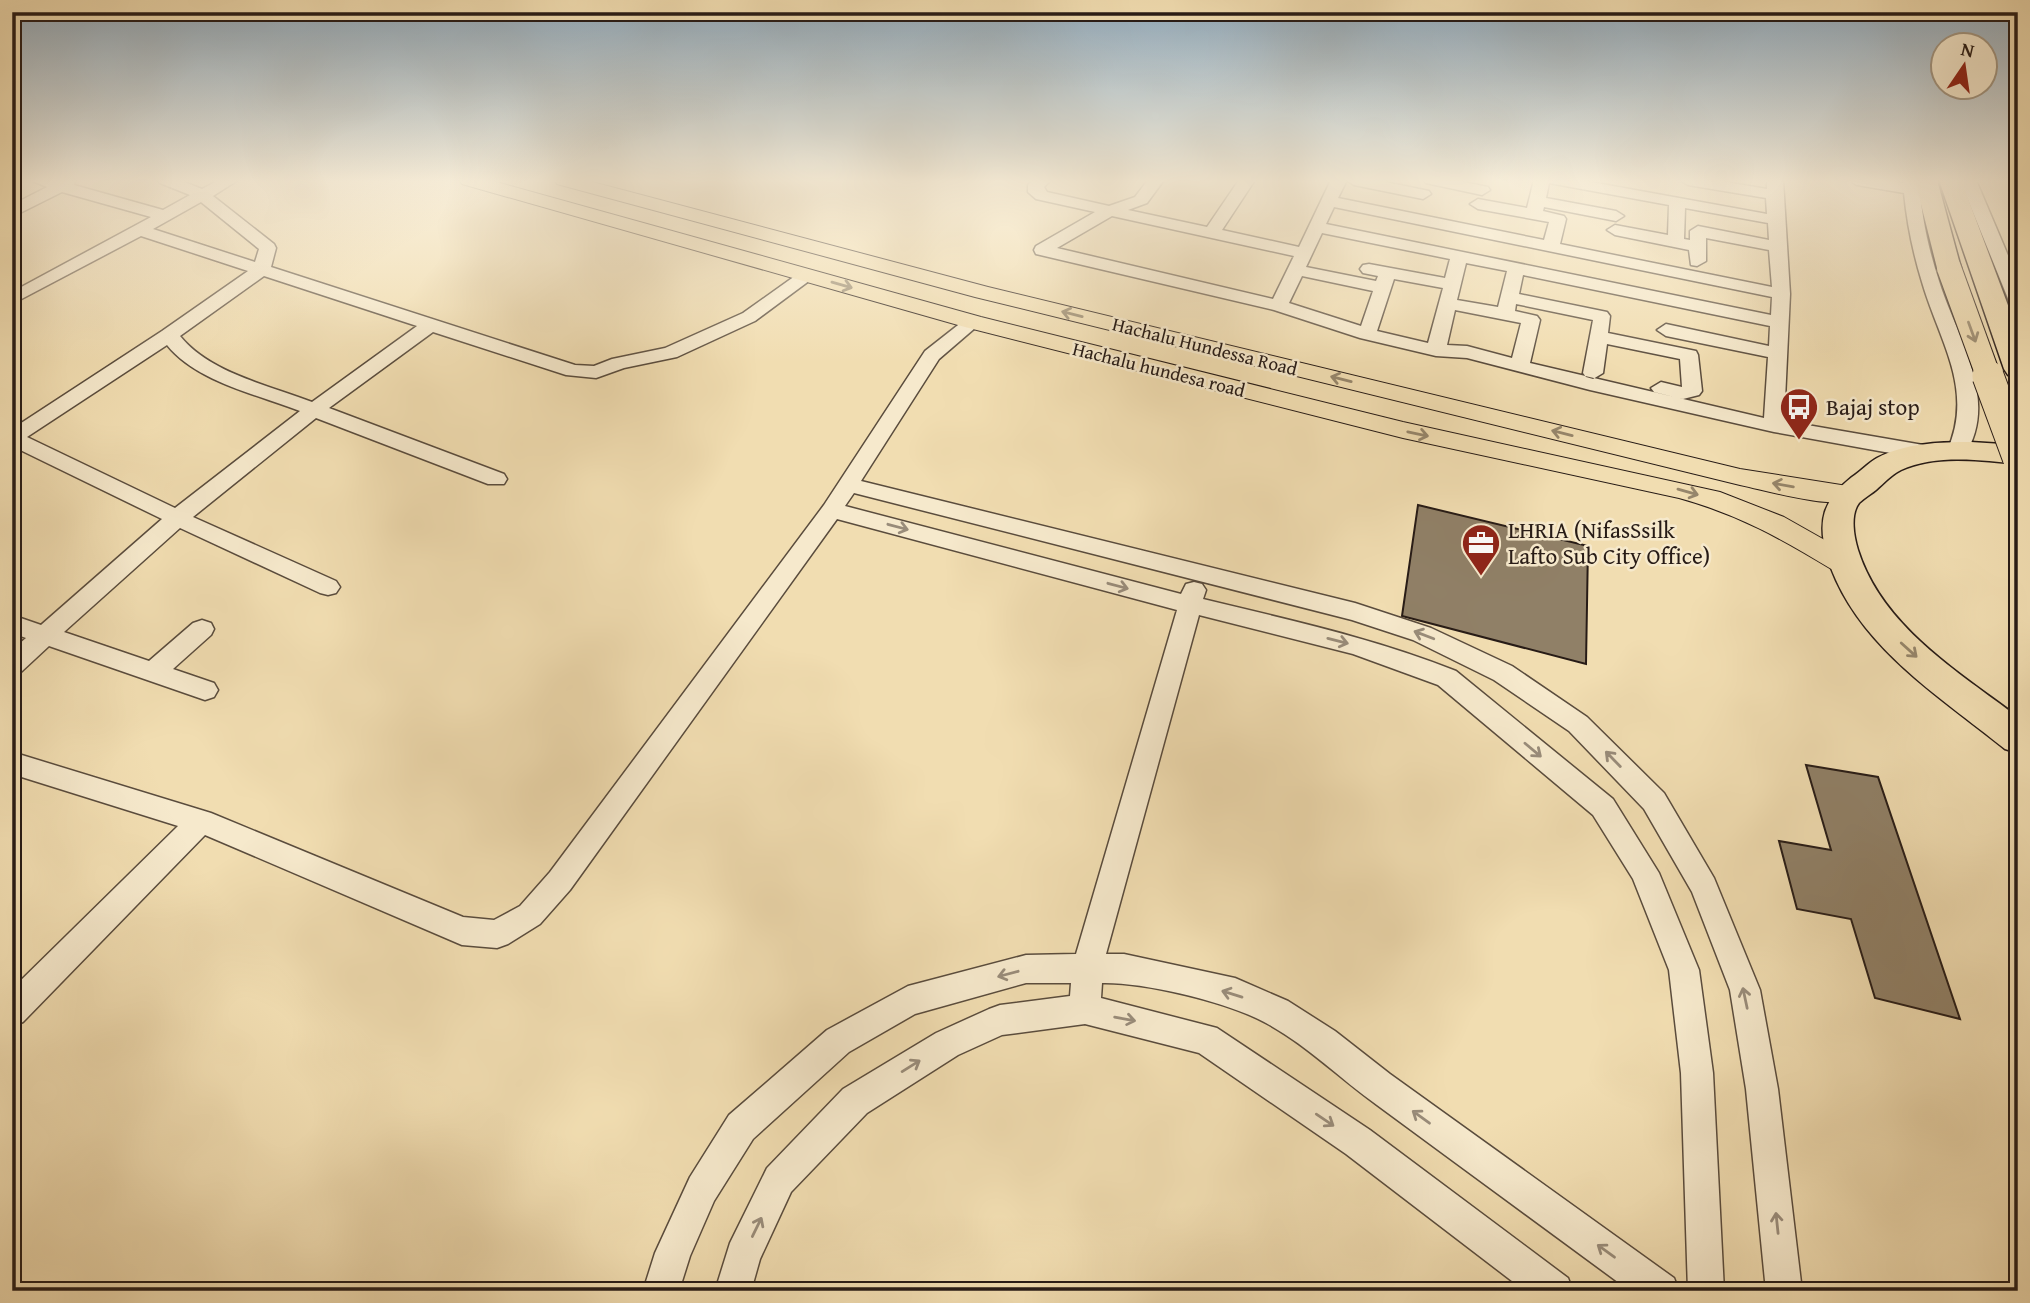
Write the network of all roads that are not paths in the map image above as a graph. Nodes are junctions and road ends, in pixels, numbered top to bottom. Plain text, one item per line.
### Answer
1 (1380, 240) edge
2 (115, 241) edge
3 (172, 241) edge
4 (259, 241) edge
5 (684, 241) edge
6 (784, 241) edge
7 (1058, 241) edge
8 (1244, 241) edge
9 (1310, 241) edge
10 (1384, 241) edge
11 (1487, 241) edge
12 (1530, 241) edge
13 (1552, 241) edge
14 (1613, 241) edge
15 (1698, 241) edge
16 (1716, 241) edge
17 (1778, 241) edge
18 (1919, 241) edge
19 (1939, 241) edge
20 (1973, 241) edge
21 (1994, 241) edge
22 (792, 243) junction
23 (1551, 245) junction
24 (1779, 247) junction
25 (1304, 253) junction
26 (1459, 256) junction
27 (1610, 257) junction
28 (1515, 259) junction
29 (1480, 260) junction
30 (755, 261) junction
31 (1585, 266) junction
32 (261, 270) junction
33 (1296, 270) junction
34 (808, 275) junction
35 (1696, 275) junction
36 (1376, 279) junction
37 (1452, 284) junction
38 (1604, 286) junction
39 (1781, 294) junction
40 (15, 296) edge
41 (1666, 299) junction
42 (2018, 301) edge
43 (1447, 303) junction
44 (1507, 305) junction
45 (1279, 306) junction
46 (1534, 311) junction
47 (1601, 316) junction
48 (973, 321) junction
49 (1779, 322) junction
50 (432, 324) junction
51 (1666, 330) junction
52 (1367, 334) junction
53 (169, 335) junction
54 (1689, 335) junction
55 (1599, 337) junction
56 (1436, 350) junction
57 (1666, 350) junction
58 (1779, 354) junction
59 (1689, 355) junction
60 (1521, 361) junction
61 (2018, 369) edge
62 (1593, 373) junction
63 (316, 408) junction
64 (1774, 426) junction
65 (12, 438) edge
66 (1943, 452) junction
67 (2018, 456) edge
68 (496, 479) dead end
69 (849, 485) junction
70 (1851, 494) junction
71 (832, 510) junction
72 (177, 518) junction
73 (1843, 563) junction
74 (1198, 574) junction
75 (328, 587) dead end
76 (1190, 605) junction
77 (12, 624) edge
78 (202, 629) dead end
79 (45, 636) junction
80 (12, 665) edge
81 (153, 672) junction
82 (205, 690) dead end
83 (1962, 692) junction
84 (2018, 725) edge
85 (2018, 738) edge
86 (12, 763) edge
87 (1644, 792) junction
88 (1603, 807) junction
89 (201, 821) junction
90 (1087, 968) junction
91 (1085, 1009) junction
92 (12, 1011) edge
93 (661, 1291) edge
94 (733, 1291) edge
95 (1555, 1291) edge
96 (1661, 1291) edge
97 (1706, 1291) edge
98 (1784, 1291) edge

1 - 36 street
2 - 40 street
3 - 32 street
4 - 32 street
5 - 30 main road, Hachalu hundesa road
6 - 22 main road, Hachalu Hundessa Road
7 - 45 street
8 - 25 street
9 - 25 street
10 - 26 street
11 - 29 street
12 - 23 street
13 - 23 street
14 - 27 street
15 - 35 street
16 - 24 street
17 - 24 street
18 - 66 street
19 -> 67 highway, bridge
20 - 61 highway
21 - 42 street
22 - 30 main road
70 -> 22 main road, Hachalu Hundessa Road
23 - 31 street
24 - 39 street
25 - 33 street
26 - 29 street
26 - 37 street
27 - 31 street
27 - 35 street
28 - 29 street
28 - 31 street
28 - 44 street
30 - 34 main road, Hachalu hundesa road
31 - 38 street
32 - 50 street
32 - 53 street
33 - 36 street
33 - 45 street
34 -> 48 main road, Hachalu hundesa road
34 - 50 street
35 - 39 street
36 - 37 street
36 - 52 street
37 - 43 street
38 - 41 street
38 - 47 street
39 - 49 street
41 - 49 street
41 - 51 street
43 - 44 street
43 - 56 street
44 - 46 street
45 - 52 street
46 - 47 street
46 - 60 street
47 - 55 street
48 - 69 street
48 -> 73 main road, Hachalu hundesa road
49 - 58 street
50 - 63 street
51 - 54 street
51 - 57 street
52 - 56 street
53 - 63 street
53 - 65 street
54 - 58 street
54 - 59 street
55 - 57 street
55 - 62 street
56 - 60 street
57 - 59 street
58 - 64 street
59 - 62 street
60 - 62 street
60 - 64 street
63 - 68 street
63 - 72 street
64 - 66 street
65 - 72 street
66 - 67 highway
66 - 70 highway
69 - 71 street
69 - 74 street
70 - 73 highway
71 -> 76 street
71 - 89 street
72 - 75 street
72 - 79 street
73 -> 83 highway
74 - 76 street
87 -> 74 street
76 -> 88 street
76 - 90 street
77 - 79 street
78 - 81 street
79 - 80 street
79 - 81 street
81 - 82 street
83 - 84 highway
83 - 85 highway
86 - 89 street
87 - 88 street
98 -> 87 street
88 - 97 street
89 - 92 street
90 - 91 street
90 -> 93 street
96 -> 90 street
94 -> 91 street
91 -> 95 street

